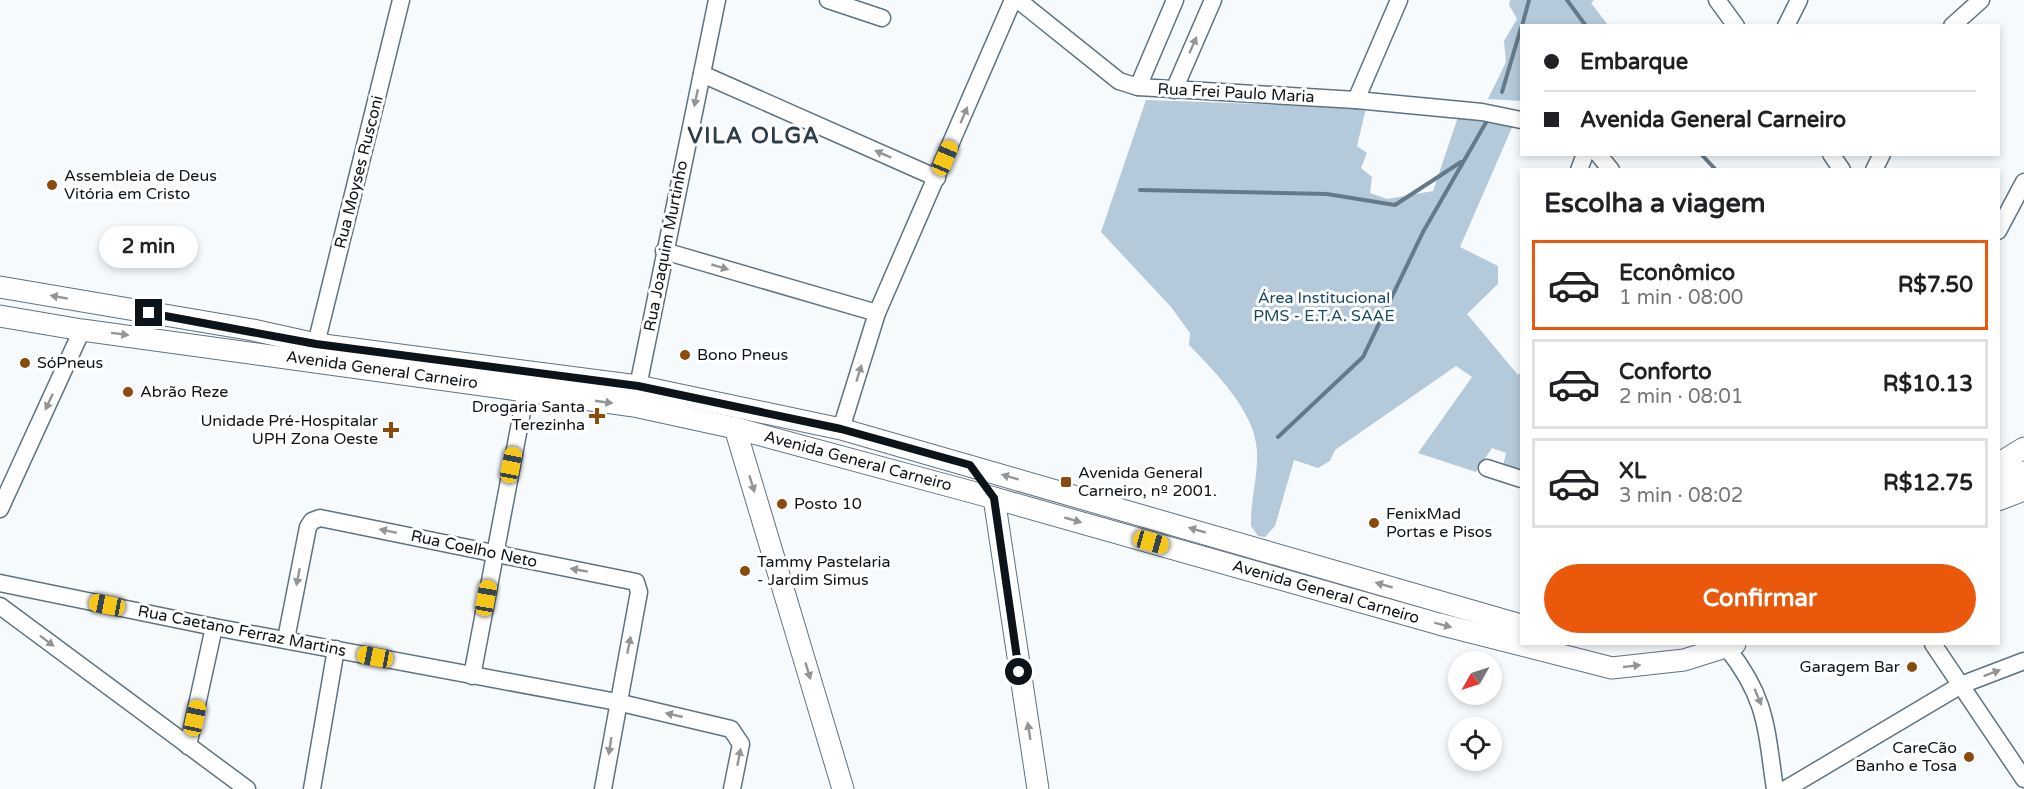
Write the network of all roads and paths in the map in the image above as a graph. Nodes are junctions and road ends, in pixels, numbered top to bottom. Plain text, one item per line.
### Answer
1 (401, 0) edge
2 (717, 0) edge
3 (828, 0) edge
4 (1013, 0) edge
5 (1018, 0) edge
6 (1175, 0) edge
7 (1213, 0) edge
8 (1399, 0) edge
9 (1717, 0) edge
10 (1799, 0) edge
11 (1981, 0) edge
12 (849, 3) edge
13 (882, 18) dead end
14 (1735, 24) edge
15 (1787, 24) edge
16 (1954, 24) edge
17 (702, 74) junction
18 (1138, 87) junction
19 (1174, 90) junction
20 (1356, 100) junction
21 (1520, 120) edge
22 (1600, 156) edge
23 (1609, 168) edge
24 (937, 178) junction
25 (2024, 182) edge
26 (2000, 227) edge
27 (664, 251) junction
28 (0, 287) edge
29 (878, 313) junction
30 (0, 316) edge
31 (82, 330) junction
32 (316, 344) junction
33 (526, 391) junction
34 (636, 396) junction
35 (735, 428) junction
36 (841, 429) junction
37 (2024, 448) edge
38 (2000, 463) edge
39 (970, 465) junction
40 (1487, 468) dead end
41 (2024, 472) edge
42 (1520, 479) edge
43 (2000, 487) edge
44 (2024, 490) edge
45 (994, 498) junction
46 (2000, 499) edge
47 (1017, 504) junction
48 (0, 508) edge
49 (997, 521) junction
50 (493, 554) junction
51 (0, 583) edge
52 (0, 606) edge
53 (1520, 625) edge
54 (214, 627) junction
55 (286, 639) junction
56 (1520, 645) edge
57 (1522, 645) edge
58 (1934, 645) edge
59 (1940, 645) edge
60 (1731, 646) edge
61 (336, 649) junction
62 (2024, 661) edge
63 (472, 676) junction
64 (1961, 684) junction
65 (617, 702) junction
66 (189, 746) junction
67 (2024, 779) edge
68 (247, 789) edge
69 (312, 789) edge
70 (603, 789) edge
71 (732, 789) edge
72 (843, 789) edge
73 (1038, 789) edge
74 (1775, 789) edge
75 (1786, 789) edge

1 - 32 street, Rua Moyses Rusconi
2 - 17 street, Rua Joaquim Murtinho
3 - 12 street
24 -> 4 street
5 - 18 street, Rua Frei Paulo Maria
6 - 18 street
19 -> 7 street
8 - 20 street
9 - 14 street
10 - 15 street
11 - 16 street
12 - 13 street
24 -> 17 street
17 -> 27 street, Rua Joaquim Murtinho
18 - 19 street, Rua Frei Paulo Maria
19 - 20 street, Rua Frei Paulo Maria
20 - 21 street, Rua Frei Paulo Maria
22 - 23 street
24 - 29 street
25 - 26 street
27 -> 29 street
27 - 34 street, Rua Joaquim Murtinho
32 -> 28 main road, Avenida General Carneiro
36 -> 29 street
30 - 31 main road, Avenida General Carneiro
31 -> 33 main road, Avenida General Carneiro
31 -> 48 street
32 - 34 main road, Avenida General Carneiro
33 -> 34 main road, Avenida General Carneiro
33 - 50 street
34 - 35 main road, Avenida General Carneiro
34 - 36 main road, Avenida General Carneiro
35 - 45 main road, Avenida General Carneiro
35 -> 72 main road
36 - 39 main road, Avenida General Carneiro
37 - 38 main road
39 - 45 main road
53 -> 39 main road, Avenida General Carneiro
40 - 42 street
41 - 43 main road
44 - 46 main road
45 - 47 main road, Avenida General Carneiro
45 - 49 main road
47 - 49 main road
47 -> 56 main road, Avenida General Carneiro
73 -> 49 main road
50 -> 55 street, Rua Coelho Neto
50 - 63 street
65 -> 50 street, Rua Coelho Neto
51 - 54 street, Rua Caetano Ferraz Martins
52 -> 66 street
54 - 55 street, Rua Caetano Ferraz Martins
54 - 66 street
55 - 61 street, Rua Caetano Ferraz Martins
57 -> 60 main road, Avenida General Carneiro
58 - 64 street
59 - 64 street
60 -> 74 street
61 - 63 street, Rua Caetano Ferraz Martins
61 - 69 street
64 -> 62 street
63 - 65 street, Rua Caetano Ferraz Martins
64 - 67 street
64 - 75 street
65 -> 70 street
71 -> 65 street, Rua Caetano Ferraz Martins
66 - 68 street

